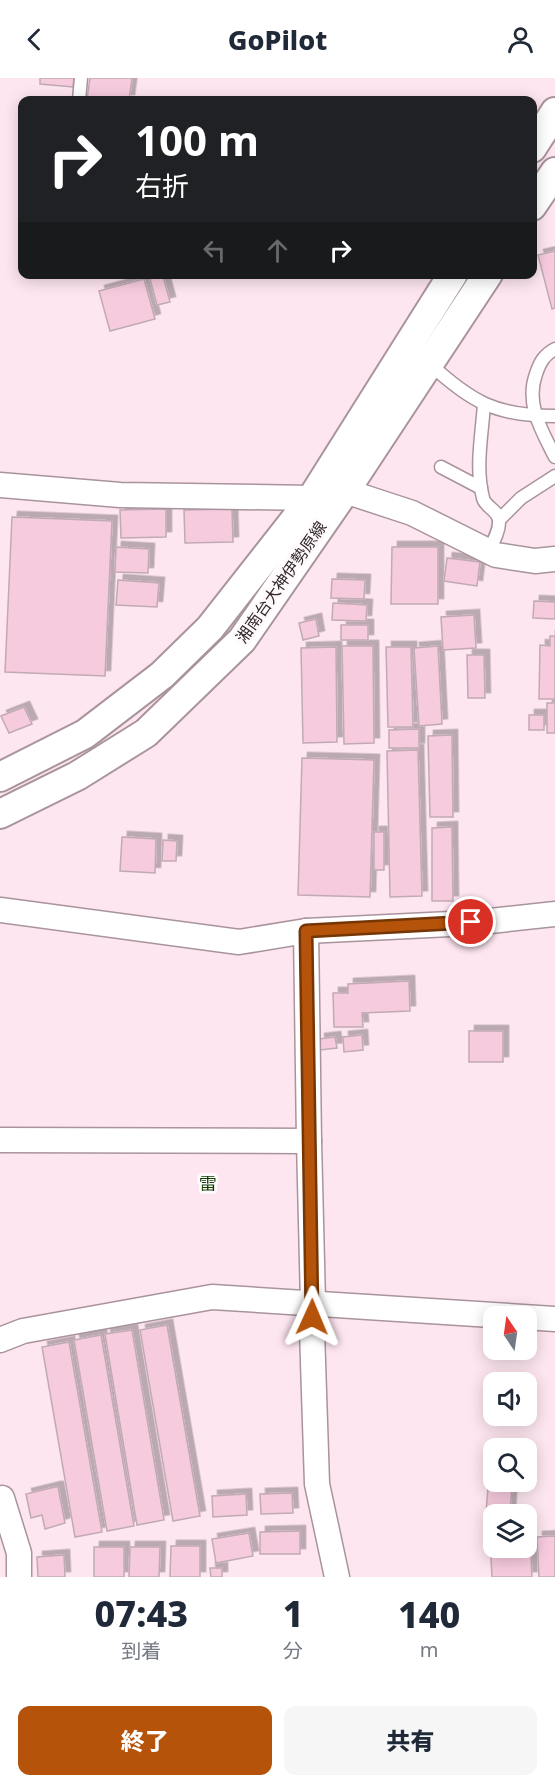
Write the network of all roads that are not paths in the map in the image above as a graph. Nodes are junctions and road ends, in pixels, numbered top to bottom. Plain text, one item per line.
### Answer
1 (81, 78) edge
2 (79, 96) edge
3 (555, 112) edge
4 (537, 140) edge
5 (555, 172) edge
6 (537, 199) edge
7 (450, 279) edge
8 (485, 279) edge
9 (555, 349) edge
10 (429, 363) junction
11 (484, 404) junction
12 (537, 416) junction
13 (555, 416) edge
14 (555, 458) edge
15 (441, 467) dead end
16 (555, 476) edge
17 (0, 485) edge
18 (481, 488) junction
19 (345, 491) junction
20 (312, 498) junction
21 (499, 520) junction
22 (488, 551) junction
23 (555, 559) edge
24 (0, 777) edge
25 (0, 814) edge
26 (0, 910) edge
27 (555, 914) edge
28 (306, 931) junction
29 (0, 1140) edge
30 (309, 1141) junction
31 (313, 1303) junction
32 (555, 1319) edge
33 (0, 1340) edge
34 (2, 1498) dead end
35 (19, 1577) edge
36 (337, 1577) edge

1 - 2 lane
3 - 4 street
5 - 6 street
7 - 20 street, 湘南台大神伊勢原線
8 - 10 street, 湘南台大神伊勢原線
9 - 12 lane
10 - 11 lane
10 - 19 street, 湘南台大神伊勢原線
11 - 12 lane
11 - 18 lane
12 - 13 lane
12 - 14 lane
15 - 18 lane
16 - 21 lane
17 - 20 street
18 - 21 lane
19 - 22 street
19 - 25 street, 湘南台大神伊勢原線
20 - 24 street, 湘南台大神伊勢原線
21 - 22 lane
22 - 23 street
26 - 28 street
27 - 28 street
28 - 30 street
29 - 30 street
30 - 31 street
31 - 32 street
31 - 33 street
31 - 36 street
34 - 35 street

